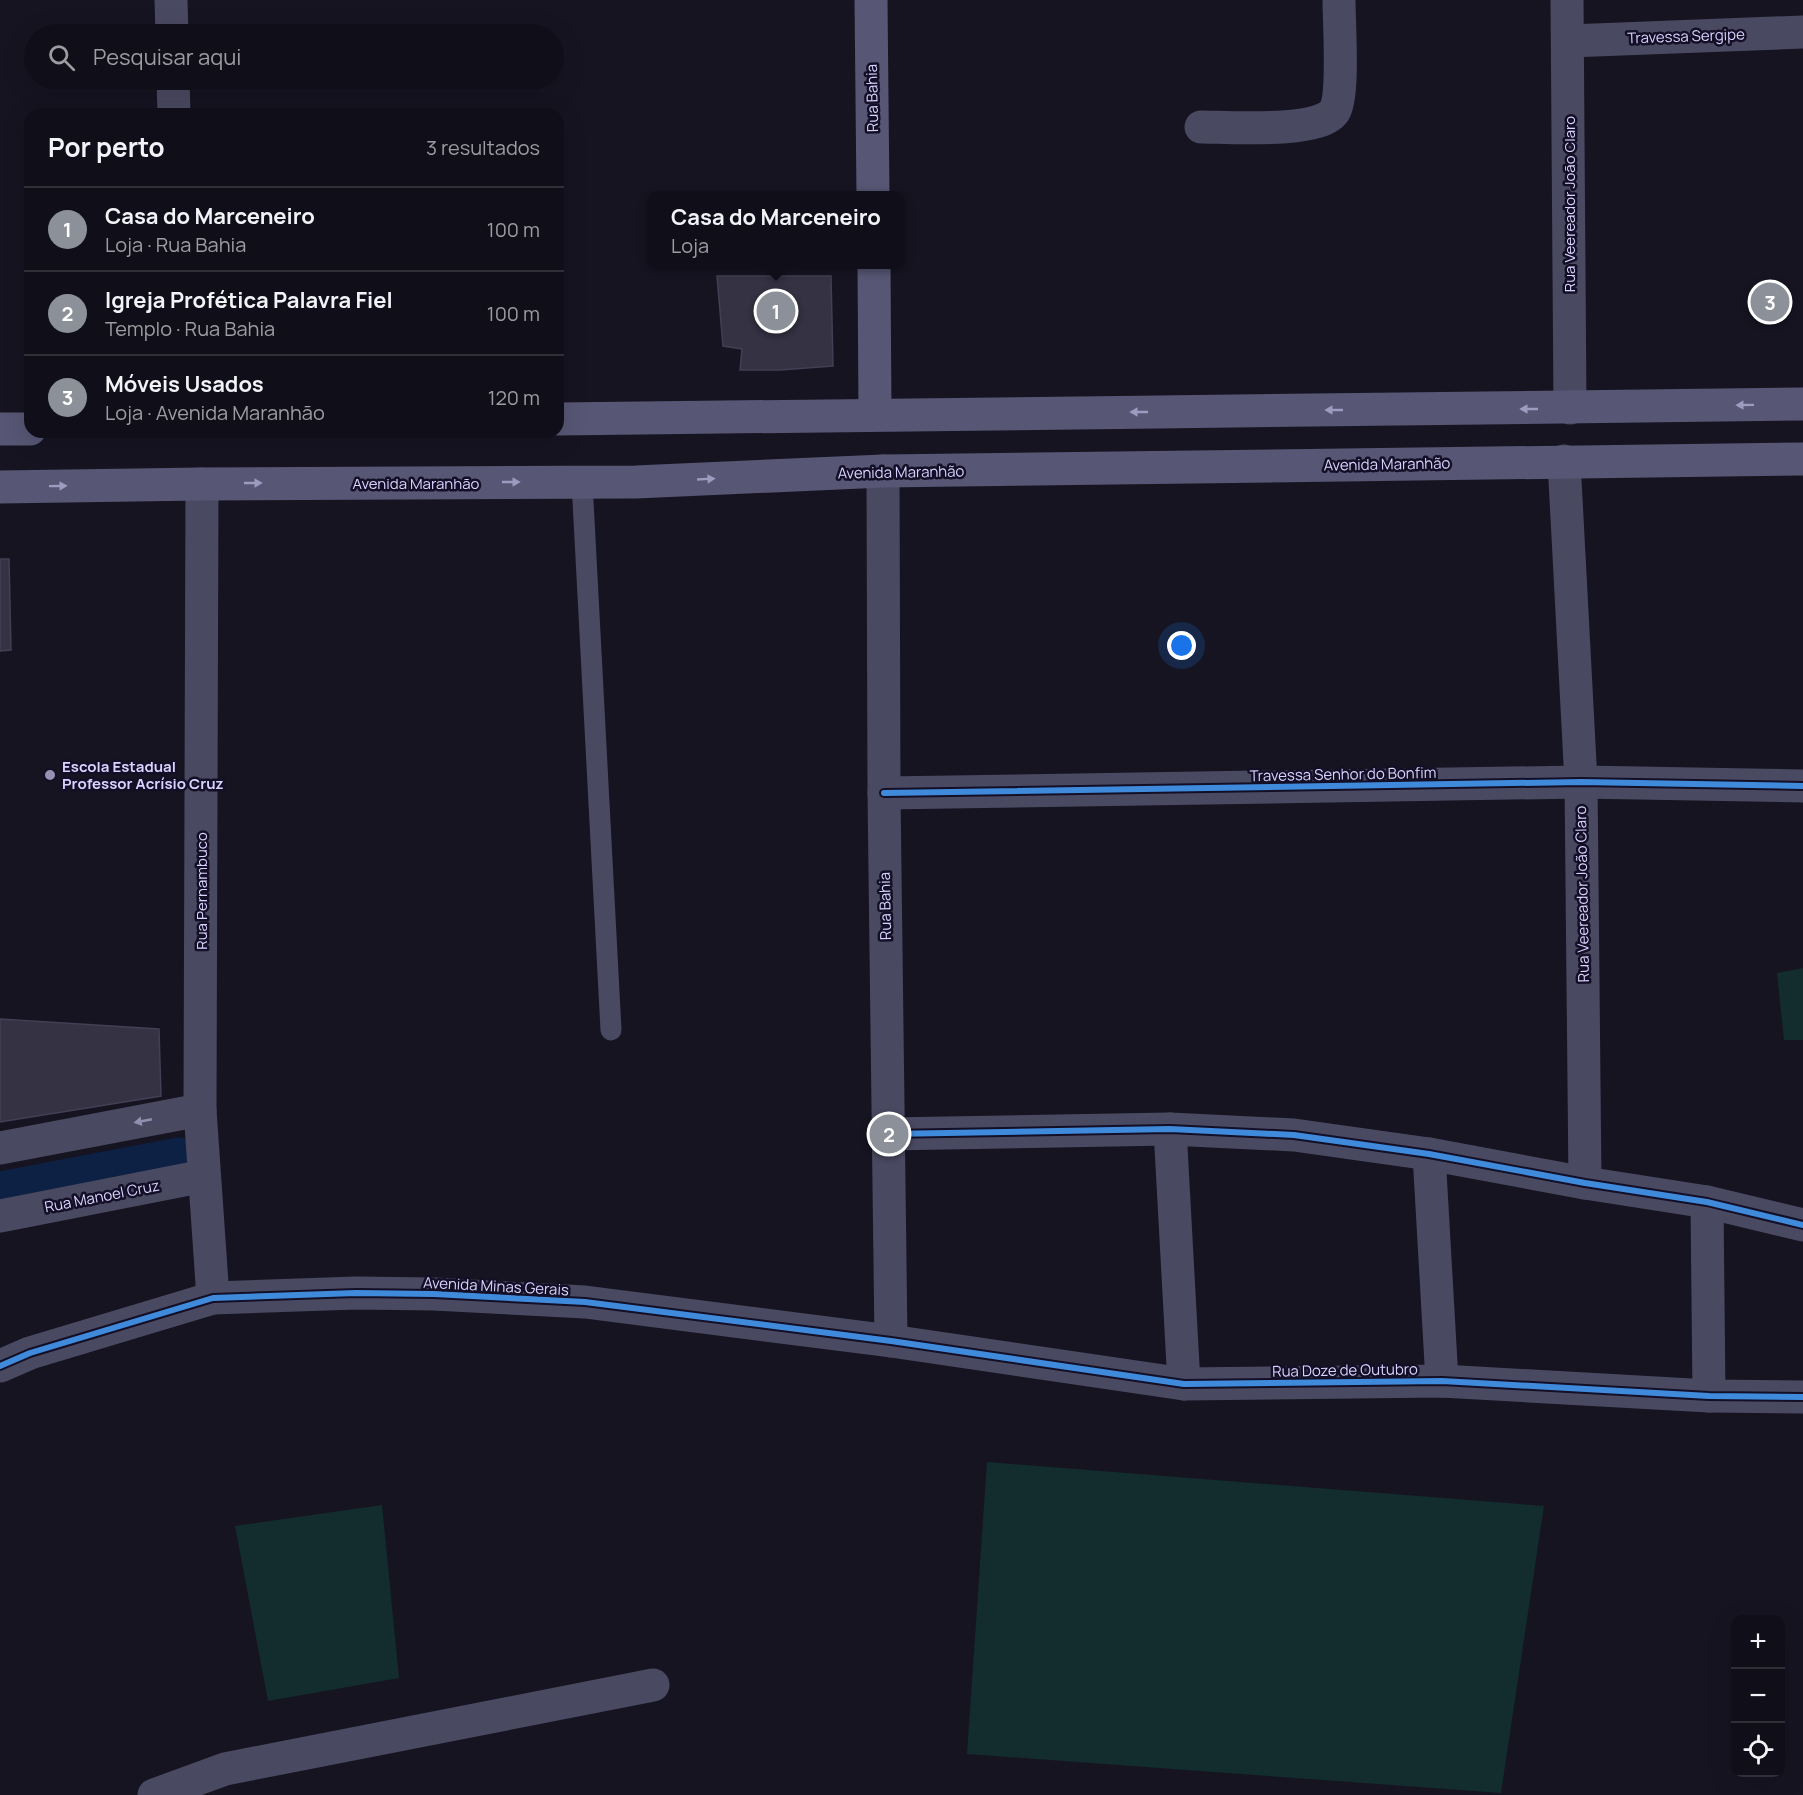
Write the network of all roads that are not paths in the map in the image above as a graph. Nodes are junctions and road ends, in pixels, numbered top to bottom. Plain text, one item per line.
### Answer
1 (171, 0) edge
2 (871, 0) edge
3 (1340, 0) edge
4 (1567, 0) edge
5 (172, 24) edge
6 (1803, 32) edge
7 (1569, 40) junction
8 (173, 90) edge
9 (174, 108) edge
10 (1201, 127) dead end
11 (873, 191) edge
12 (874, 269) edge
13 (1803, 404) edge
14 (1570, 408) junction
15 (875, 414) junction
16 (564, 419) edge
17 (0, 429) edge
18 (24, 429) edge
19 (1803, 459) edge
20 (1564, 461) junction
21 (883, 471) junction
22 (582, 482) junction
23 (202, 484) junction
24 (0, 487) edge
25 (1581, 782) junction
26 (1803, 786) edge
27 (884, 793) junction
28 (610, 1030) dead end
29 (200, 1110) junction
30 (1170, 1129) junction
31 (889, 1134) junction
32 (0, 1148) edge
33 (1429, 1154) junction
34 (204, 1176) junction
35 (1585, 1183) junction
36 (1707, 1202) junction
37 (0, 1216) edge
38 (1803, 1225) edge
39 (213, 1298) junction
40 (891, 1341) junction
41 (0, 1366) edge
42 (1442, 1382) junction
43 (1184, 1384) junction
44 (1709, 1396) junction
45 (1803, 1397) edge
46 (653, 1685) dead end
47 (154, 1795) edge

1 - 5 street
2 - 11 main road, Rua Bahia
3 - 10 street
4 - 7 street, Rua Veereador João Claro
6 - 7 street, Travessa Sergipe
7 - 14 street, Rua Veereador João Claro
8 - 9 street
12 - 15 main road
13 -> 14 main road
14 -> 15 main road
15 - 16 main road
17 - 18 main road
19 - 20 main road, Avenida Maranhão
20 - 21 main road, Avenida Maranhão
20 - 25 street, Rua Veereador João Claro
22 -> 21 main road, Avenida Maranhão
21 - 27 street, Rua Bahia
23 -> 22 main road, Avenida Maranhão
22 - 28 lane
24 -> 23 main road, Avenida Maranhão
23 - 29 street, Rua Pernambuco
25 - 26 street, Travessa Senhor do Bonfim
25 - 27 street, Travessa Senhor do Bonfim
25 - 35 street, Rua Veereador João Claro
27 - 31 street, Rua Bahia
29 -> 32 street
29 - 34 street, Rua Pernambuco
30 - 31 street
30 - 33 street
30 - 43 street
31 - 40 street, Rua Bahia
33 - 35 street
33 - 42 street
34 - 37 street, Rua Manoel Cruz
34 - 39 street, Rua Pernambuco
35 - 36 street
36 - 38 street
36 - 44 street
39 - 40 street, Avenida Minas Gerais
39 - 41 street, Avenida Minas Gerais
40 - 43 street, Rua Doze de Outubro
42 - 43 street, Rua Doze de Outubro
42 - 44 street, Rua Doze de Outubro
44 - 45 street, Rua Doze de Outubro
46 - 47 street

